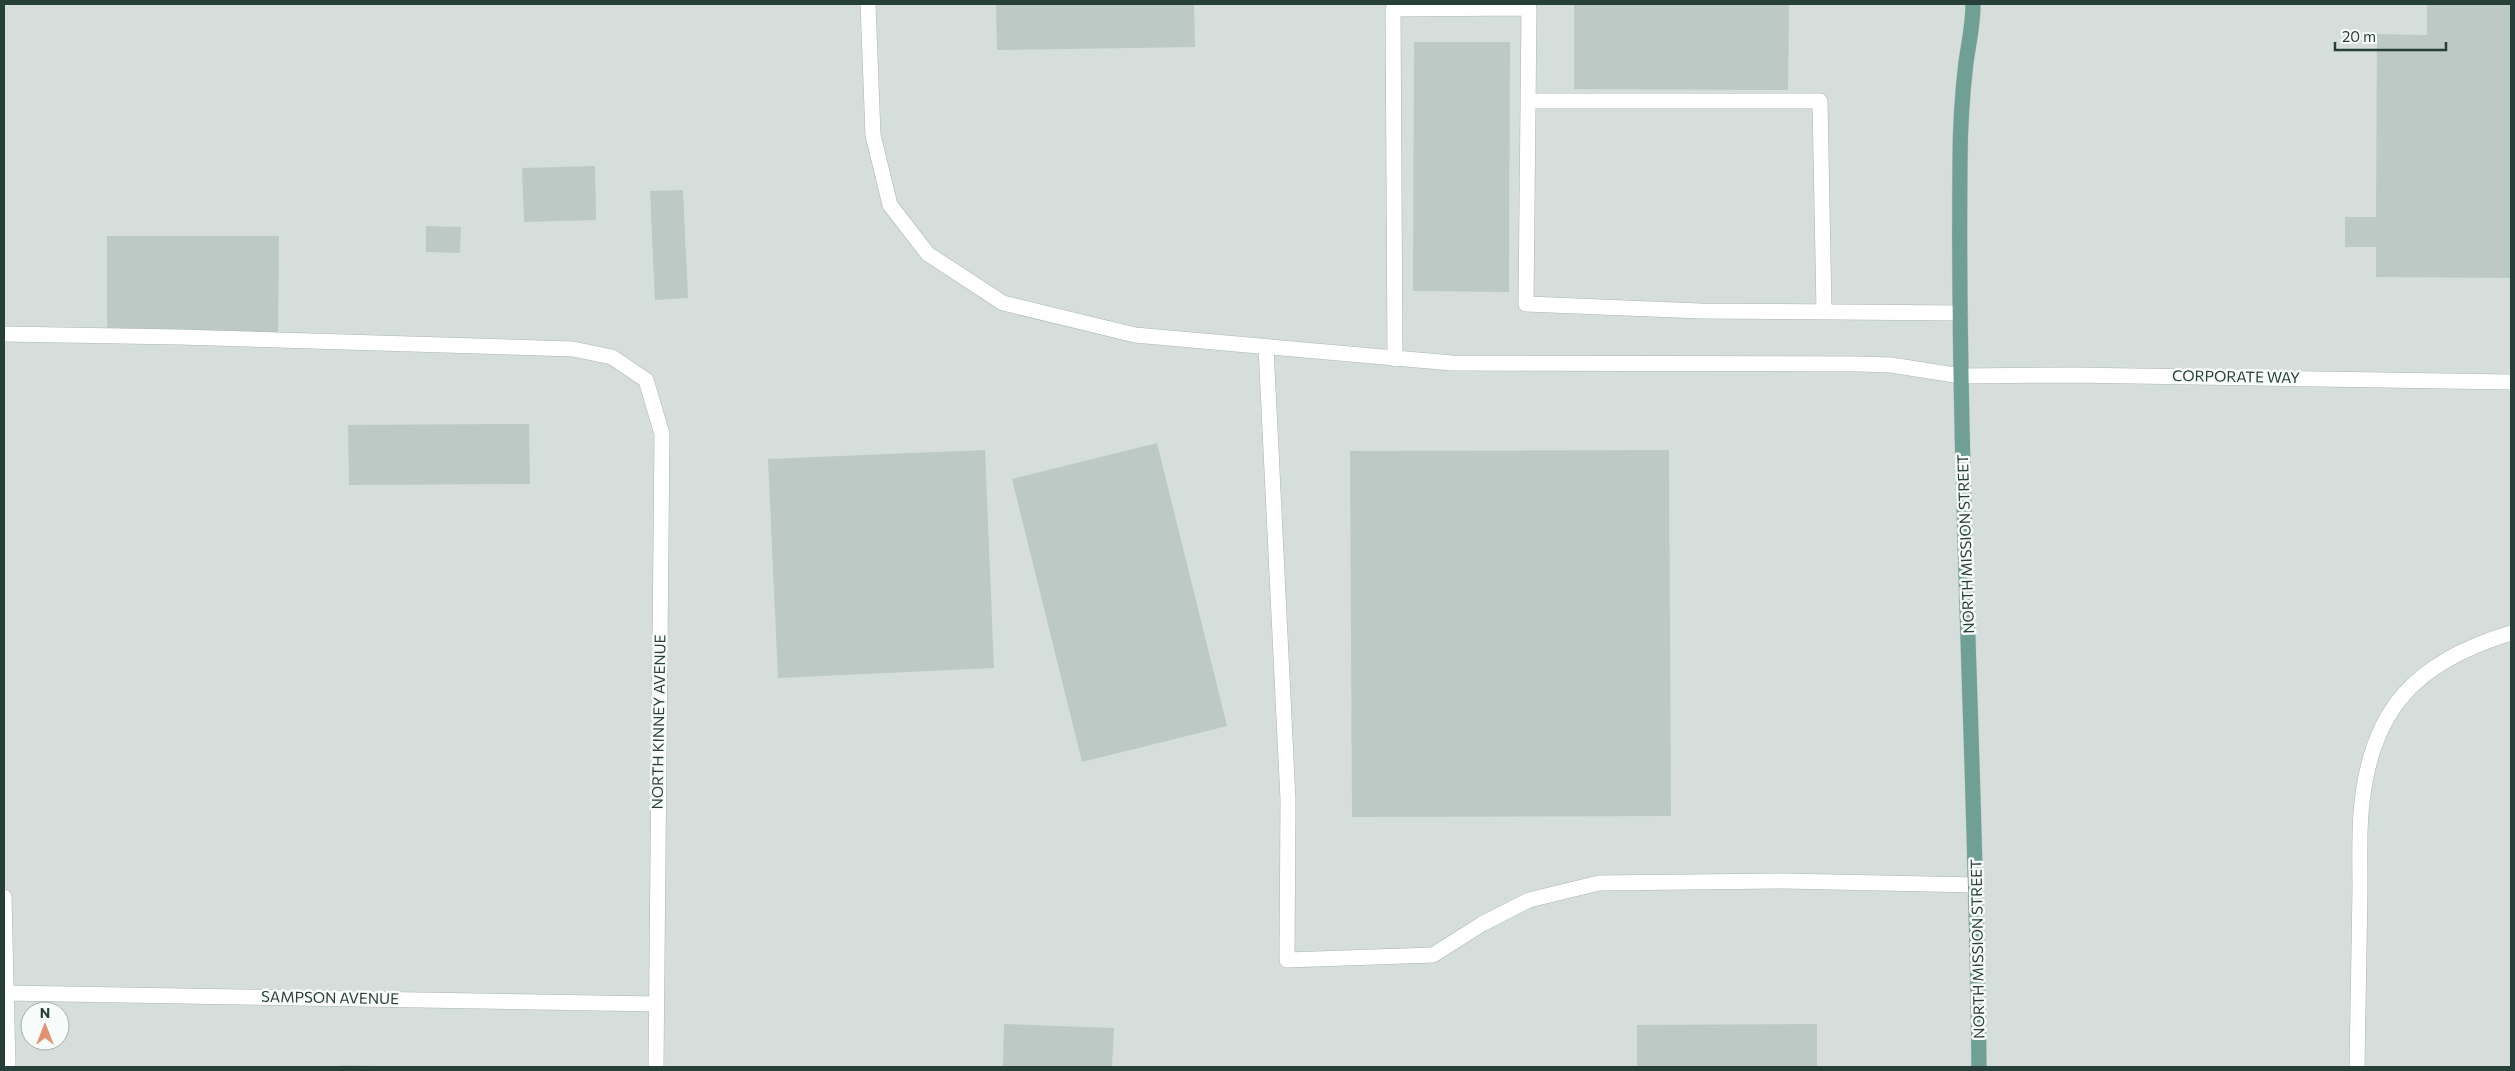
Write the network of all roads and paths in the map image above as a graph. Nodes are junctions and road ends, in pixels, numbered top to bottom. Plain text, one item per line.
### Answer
1 (868, 4) edge
2 (1973, 4) edge
3 (1984, 4) edge
4 (1973, 22) junction
5 (1528, 101) junction
6 (1824, 311) junction
7 (1960, 313) junction
8 (4, 334) edge
9 (1266, 347) junction
10 (1395, 359) junction
11 (1961, 376) junction
12 (2511, 382) edge
13 (2511, 633) edge
14 (1977, 885) junction
15 (4, 897) edge
16 (6, 992) edge
17 (656, 1004) junction
18 (8, 1067) edge
19 (656, 1067) edge
20 (1979, 1067) edge
21 (2357, 1067) edge

1 - 9 street, CORPORATE WAY
2 - 4 main road, NORTH MISSION STREET
3 - 4 main road, NORTH MISSION STREET
4 - 7 main road, NORTH MISSION STREET
5 - 6 street
5 - 6 street
5 - 10 street
6 - 7 street
7 - 11 main road, NORTH MISSION STREET
8 - 17 street, NORTH KINNEY AVENUE
9 - 10 street, CORPORATE WAY
9 - 14 street
10 - 11 street, CORPORATE WAY
11 - 12 street, CORPORATE WAY
11 - 14 main road, NORTH MISSION STREET
13 - 21 street
14 - 20 main road, NORTH MISSION STREET
15 - 16 street
16 - 17 street, SAMPSON AVENUE
16 - 18 street
17 - 19 street, NORTH KINNEY AVENUE

